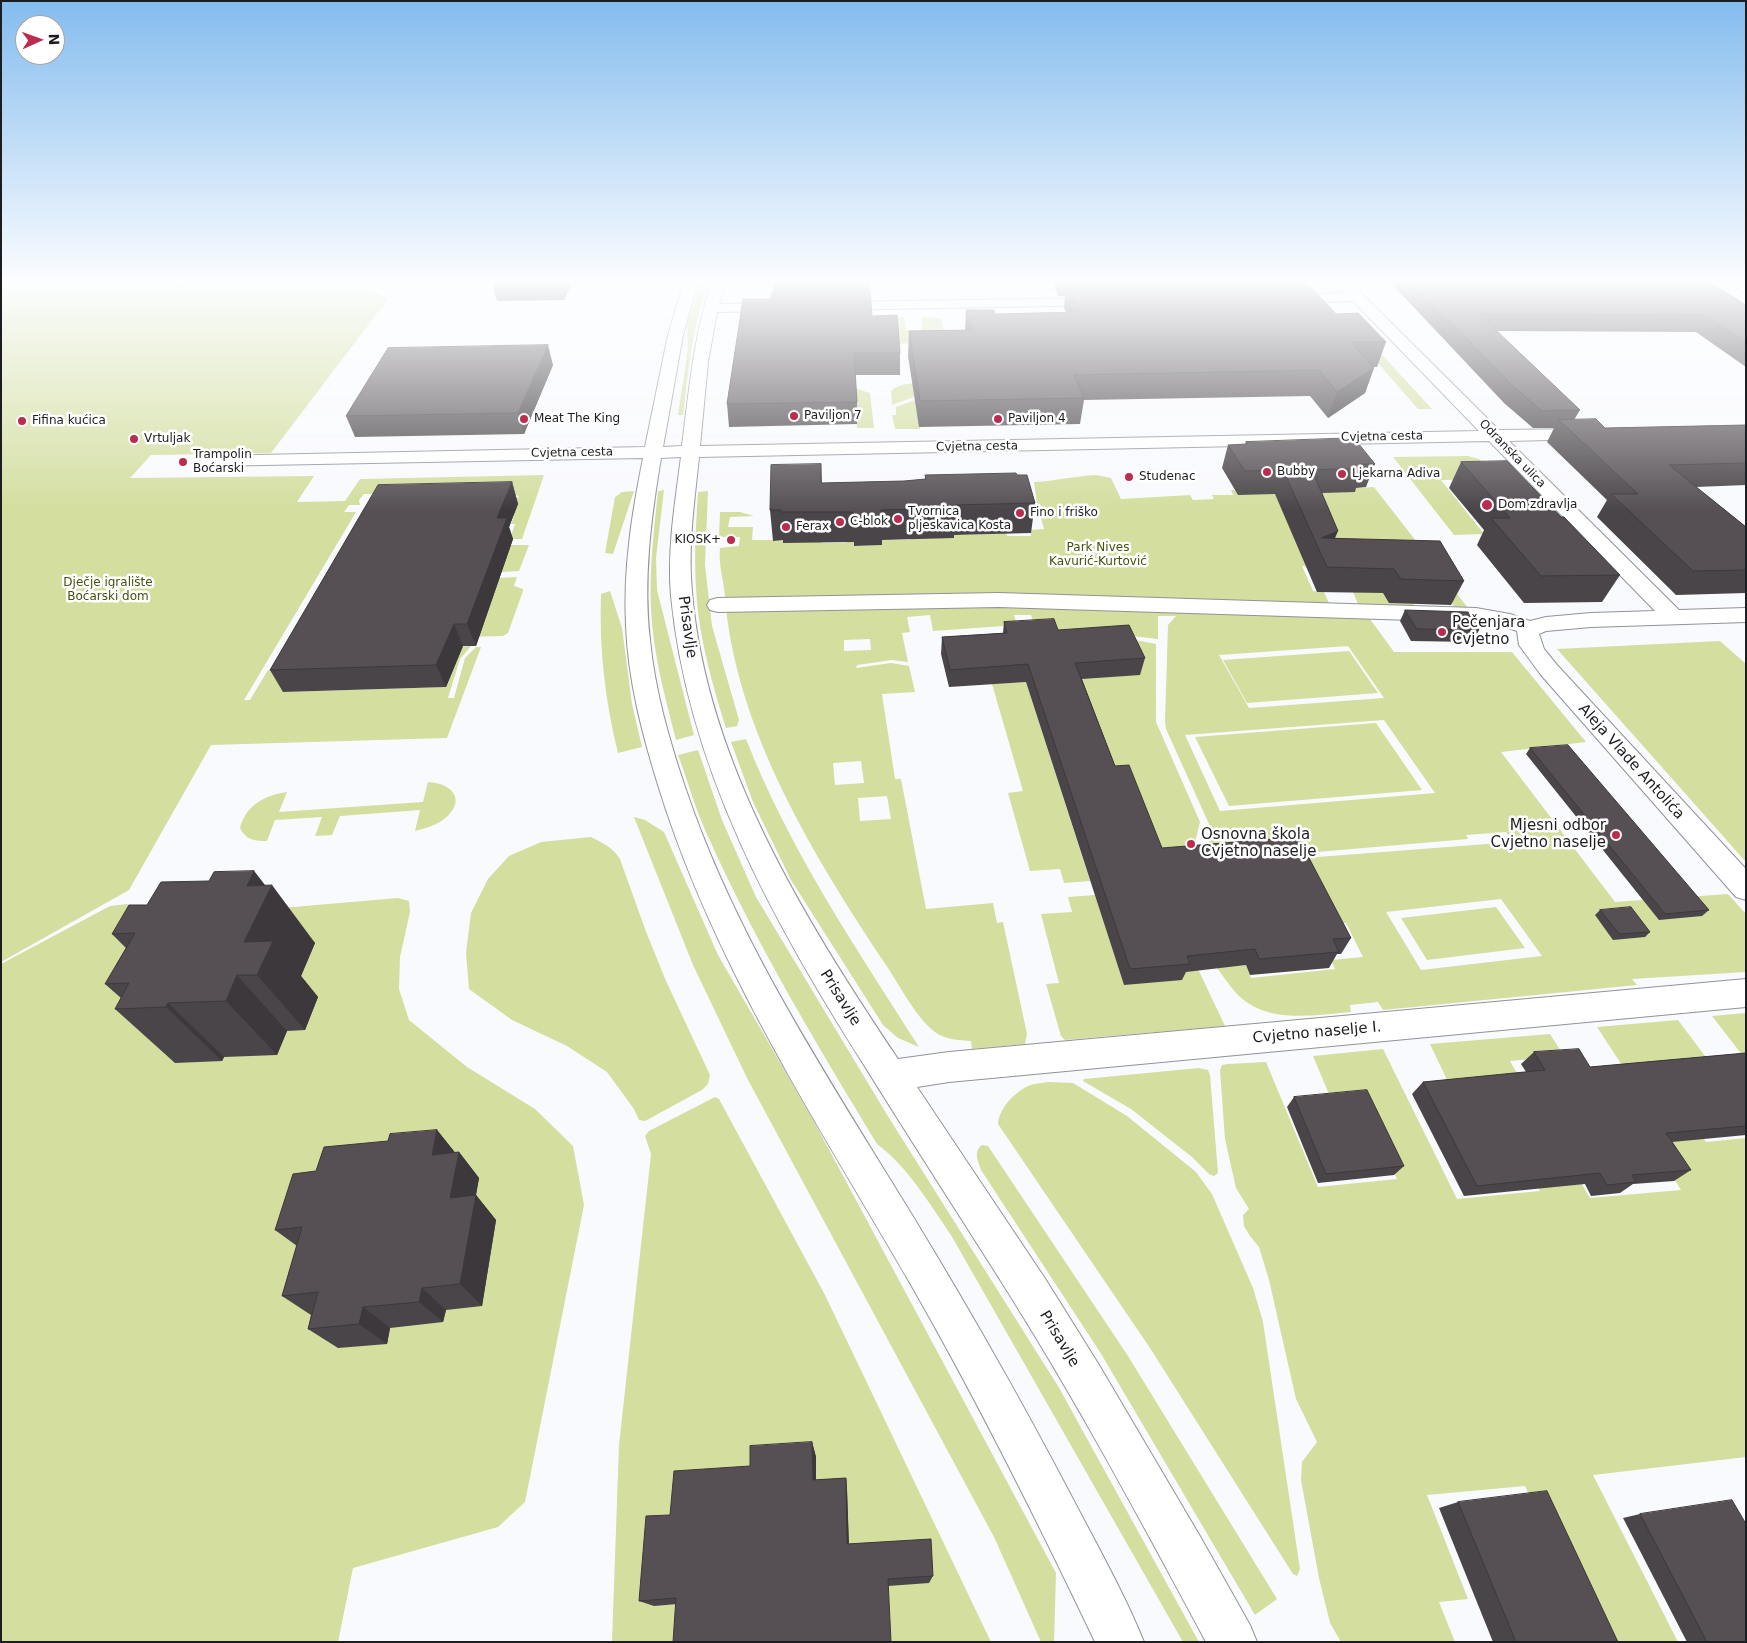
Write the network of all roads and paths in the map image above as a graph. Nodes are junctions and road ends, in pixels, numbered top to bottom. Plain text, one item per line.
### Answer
1 (670, 358) edge
2 (705, 358) edge
3 (1417, 358) edge
4 (1601, 434) edge
5 (1494, 436) junction
6 (652, 452) junction
7 (690, 452) junction
8 (209, 461) dead end
9 (718, 606) dead end
10 (1746, 616) edge
11 (1673, 617) junction
12 (1529, 628) junction
13 (1746, 889) edge
14 (1746, 993) edge
15 (889, 1076) junction
16 (1120, 1642) edge
17 (1234, 1642) edge

1 - 6 street
2 - 7 street, Prisavlje
3 - 5 street, Odranska ulica
4 - 5 street, Cvjetna cesta
5 - 7 street, Cvjetna cesta
5 - 11 street, Odranska ulica
6 - 7 street, Cvjetna cesta
6 - 8 street, Cvjetna cesta
6 - 16 street
7 - 15 street, Prisavlje
9 - 12 street
10 - 11 street
11 - 12 street
12 - 13 street, Aleja Vlade Antolića
14 - 15 street, Cvjetno naselje I.
15 - 17 street, Prisavlje

